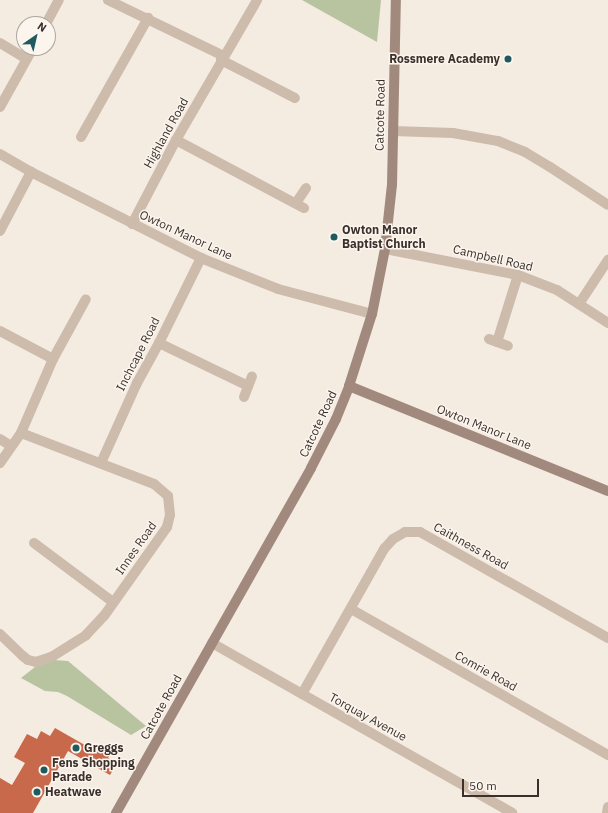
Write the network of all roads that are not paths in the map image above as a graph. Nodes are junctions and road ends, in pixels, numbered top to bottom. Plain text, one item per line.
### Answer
1 (59, 0) edge
2 (108, 0) edge
3 (257, 0) edge
4 (396, 0) edge
5 (50, 16) edge
6 (148, 18) junction
7 (0, 43) edge
8 (27, 58) joint
9 (222, 58) junction
10 (295, 98) dead end
11 (0, 106) edge
12 (393, 132) junction
13 (81, 137) dead end
14 (176, 140) junction
15 (0, 154) edge
16 (31, 172) junction
17 (306, 188) dead end
18 (608, 205) edge
19 (132, 224) junction
20 (0, 231) edge
21 (385, 249) junction
22 (201, 258) junction
23 (608, 260) edge
24 (518, 275) junction
25 (86, 299) dead end
26 (579, 304) junction
27 (372, 314) junction
28 (608, 323) edge
29 (0, 331) edge
30 (159, 343) junction
31 (508, 346) dead end
32 (53, 359) junction
33 (252, 376) dead end
34 (248, 386) junction
35 (349, 386) junction
36 (244, 397) dead end
37 (21, 433) junction
38 (0, 439) edge
39 (11, 446) junction
40 (0, 463) edge
41 (101, 463) junction
42 (608, 491) edge
43 (34, 543) dead end
44 (113, 602) junction
45 (351, 610) junction
46 (0, 634) edge
47 (608, 638) edge
48 (212, 643) junction
49 (302, 694) junction
50 (608, 755) edge
51 (608, 807) edge
52 (116, 813) edge
53 (512, 813) edge
54 (607, 813) edge

1 - 5 street
2 - 6 street
3 - 9 street, Highland Road
4 - 12 street, Catcote Road
6 - 9 street
6 - 13 street
7 - 8 street
8 - 11 street
9 - 10 street
9 - 14 street, Highland Road
12 - 18 street
12 - 21 street, Catcote Road
14 - 17 street
14 - 19 street, Highland Road
15 - 16 street, Owton Manor Lane
16 - 19 street, Owton Manor Lane
16 - 20 street
19 - 22 street, Owton Manor Lane
21 - 24 street, Campbell Road
21 - 27 street, Catcote Road
22 - 27 street, Owton Manor Lane
22 - 30 street, Inchcape Road
23 - 26 street
24 - 26 street, Campbell Road
24 - 31 street
25 - 32 street
26 - 28 street, Campbell Road
27 - 35 street, Catcote Road
29 - 32 street
30 - 34 street
30 - 41 street, Inchcape Road
32 - 37 street
33 - 34 street
34 - 36 street
35 - 42 street, Owton Manor Lane
35 - 48 street, Catcote Road
37 - 39 street
37 - 41 street, Innes Road
38 - 39 street
39 - 40 street
41 - 44 street, Innes Road
43 - 44 street
44 - 46 street, Innes Road
45 - 47 street, Caithness Road
45 - 49 street, Caithness Road
45 - 50 street, Comrie Road
48 - 49 street, Torquay Avenue
48 - 52 street, Catcote Road
49 - 53 street, Torquay Avenue
51 - 54 street

